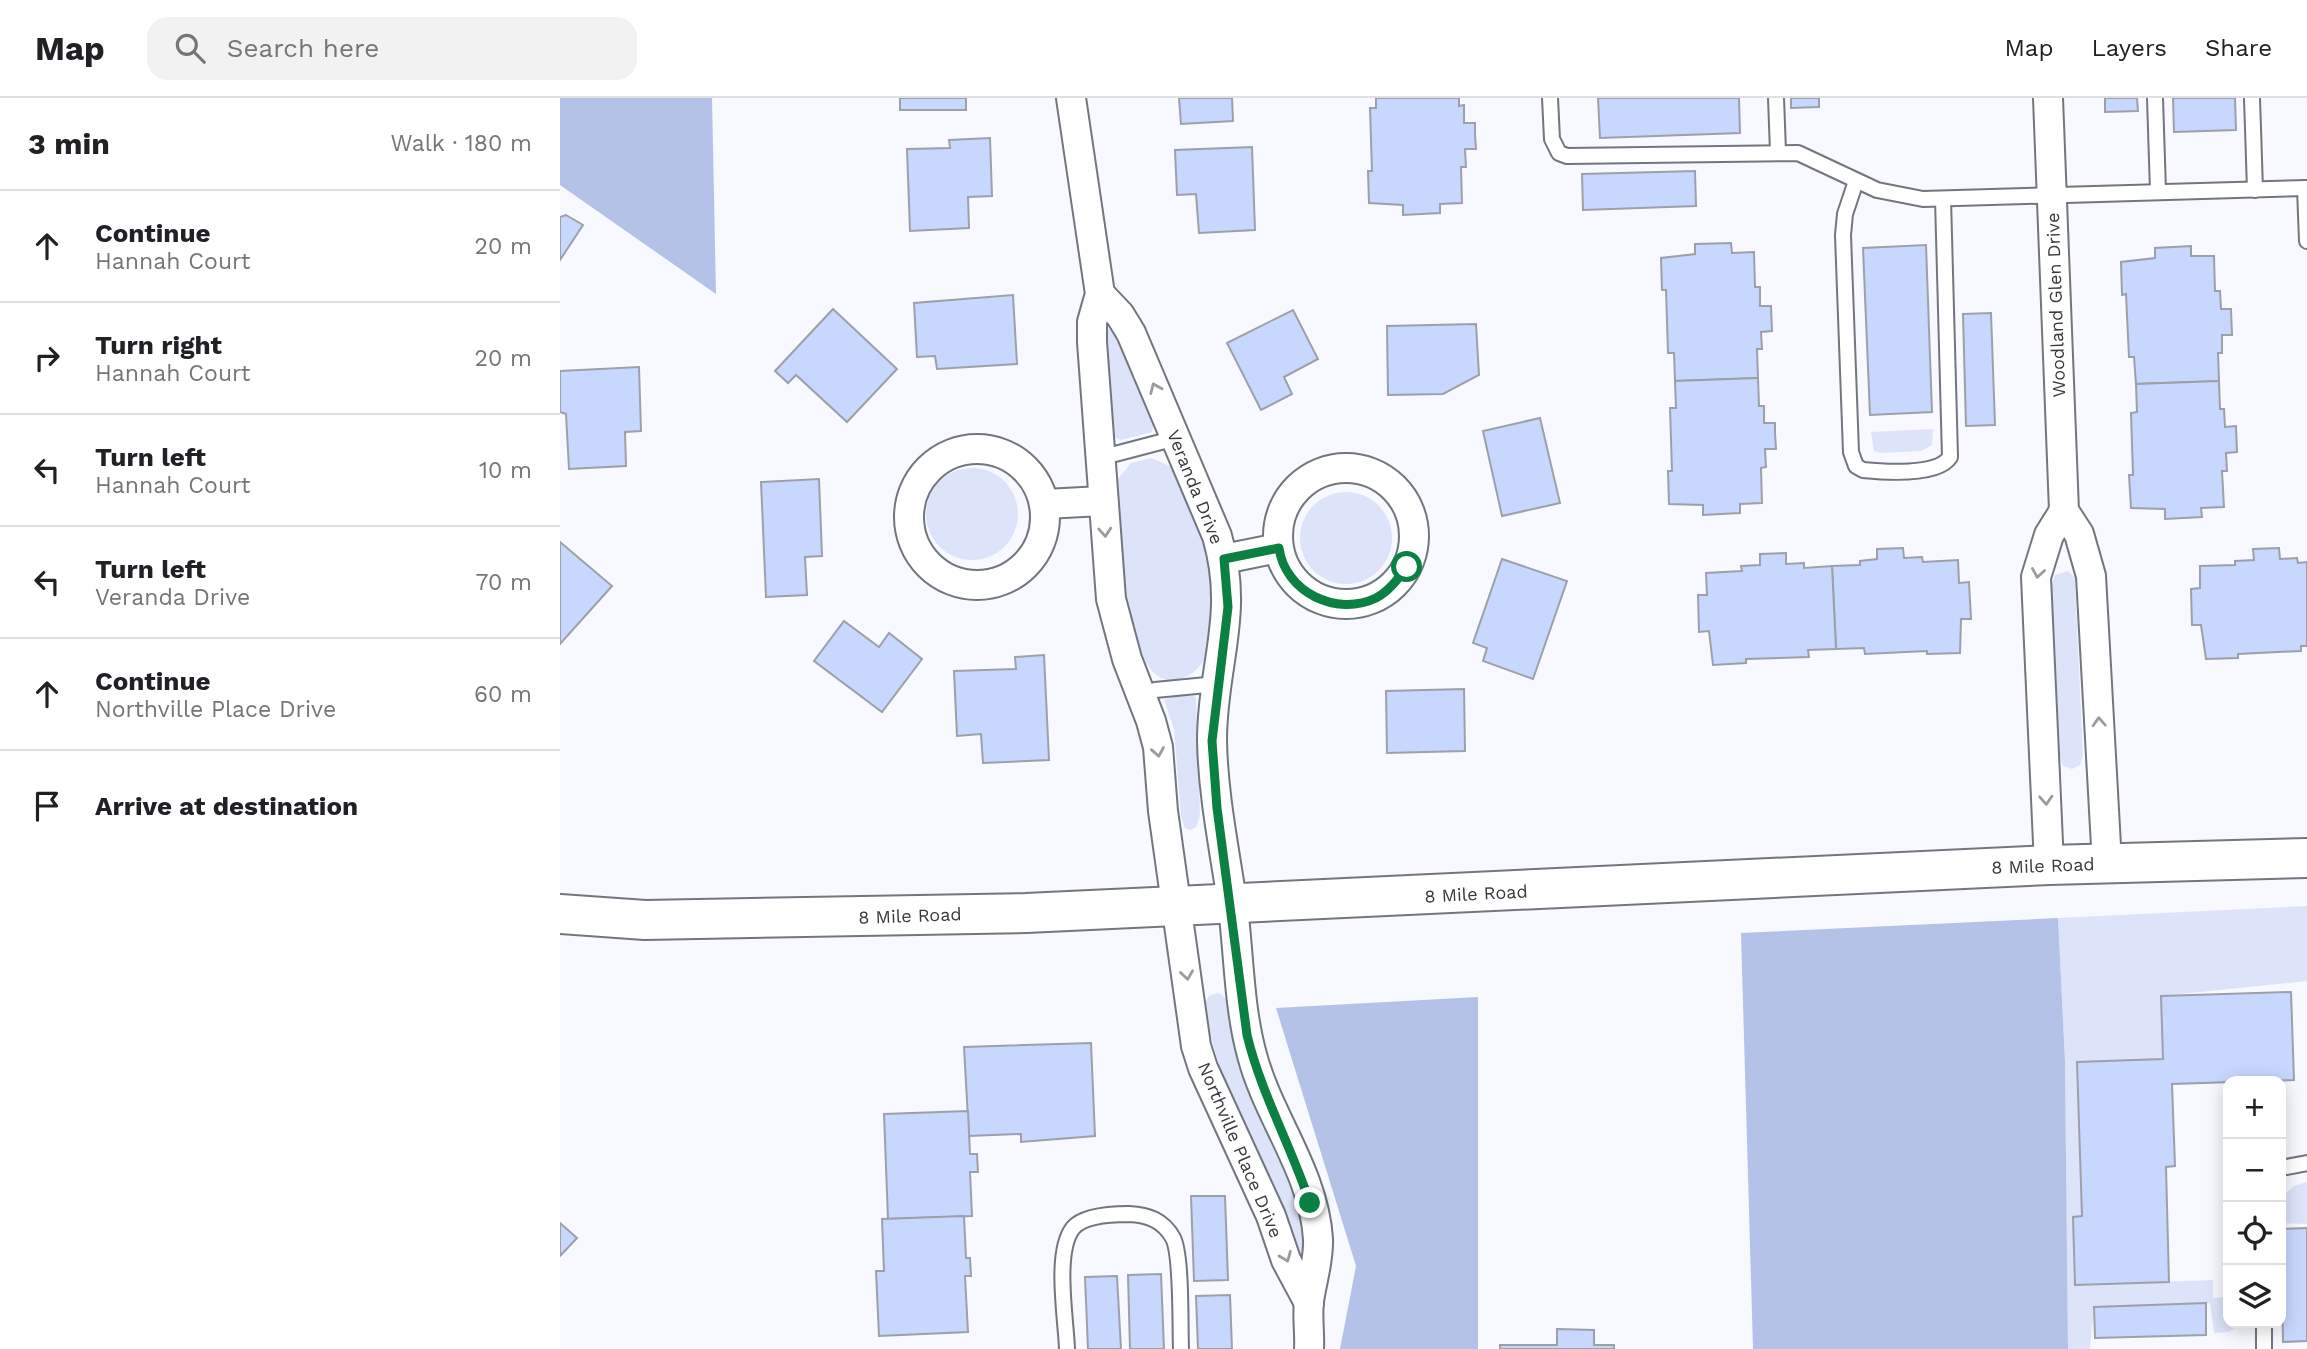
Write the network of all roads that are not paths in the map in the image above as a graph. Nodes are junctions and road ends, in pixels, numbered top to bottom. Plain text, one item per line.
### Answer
1 (1070, 98) edge
2 (1550, 98) edge
3 (1776, 98) edge
4 (2048, 98) edge
5 (2155, 98) edge
6 (2252, 98) edge
7 (1777, 152) junction
8 (1856, 181) junction
9 (2306, 188) edge
10 (2255, 190) junction
11 (2158, 192) junction
12 (2052, 196) junction
13 (1943, 199) junction
14 (2307, 242) edge
15 (1100, 294) junction
16 (1176, 438) junction
17 (1098, 456) junction
18 (1102, 501) junction
19 (1045, 504) junction
20 (2064, 511) junction
21 (1279, 548) junction
22 (1224, 559) junction
23 (1217, 684) junction
24 (1141, 695) junction
25 (2307, 858) edge
26 (2108, 864) junction
27 (2049, 865) junction
28 (1232, 905) junction
29 (1177, 907) junction
30 (560, 914) edge
31 (2307, 1163) edge
32 (2286, 1167) edge
33 (1309, 1303) junction
34 (2264, 1328) edge
35 (1067, 1349) edge
36 (1181, 1349) edge
37 (1309, 1349) edge
38 (2264, 1349) edge

1 - 15 street
2 - 7 lane
3 - 7 lane
4 - 12 street, Woodland Glen Drive
5 - 11 lane
6 - 10 lane
7 - 8 lane
8 - 13 lane
8 - 13 lane
9 - 10 lane
9 - 14 lane
10 - 11 lane
11 - 12 lane
12 - 13 lane
12 - 20 street, Woodland Glen Drive
16 -> 15 street, Veranda Drive
15 - 17 street
16 - 17 lane
16 - 22 street, Veranda Drive
17 - 18 street
18 - 19 street
18 -> 24 street
19 - 19 street
26 -> 20 street, Woodland Glen Drive
20 -> 27 street
21 - 21 street
21 - 22 street
22 - 23 street, Veranda Drive
23 - 24 lane
23 - 28 street, Veranda Drive
24 -> 29 street
25 - 26 main road, 8 Mile Road
26 - 27 main road, 8 Mile Road
27 - 28 main road, 8 Mile Road
28 - 29 main road, 8 Mile Road
28 - 33 street, Northville Place Drive
29 - 30 main road, 8 Mile Road
29 -> 33 street, Northville Place Drive
31 - 32 lane
33 - 37 street, Northville Place Drive
34 - 38 lane
35 - 36 lane

